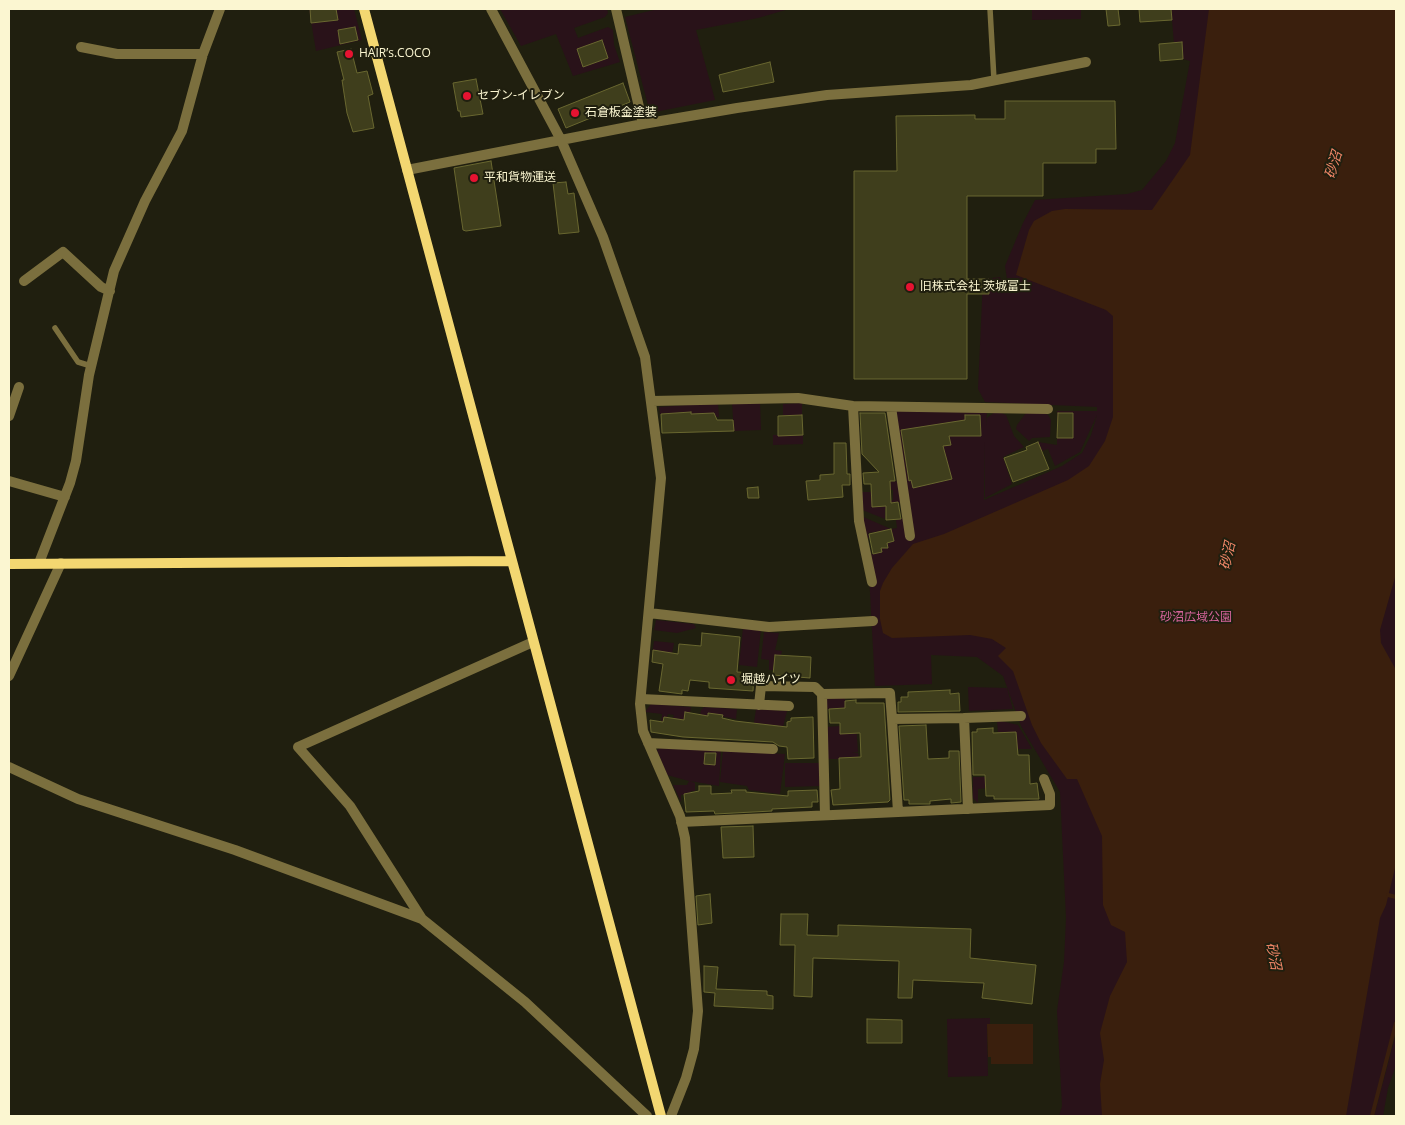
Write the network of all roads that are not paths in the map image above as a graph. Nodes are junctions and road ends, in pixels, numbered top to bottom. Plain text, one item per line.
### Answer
1 (220, 9) edge
2 (364, 9) edge
3 (491, 9) edge
4 (616, 9) edge
5 (990, 9) edge
6 (81, 47) dead end
7 (203, 54) junction
8 (1086, 62) dead end
9 (994, 80) junction
10 (643, 124) junction
11 (561, 140) junction
12 (407, 170) junction
13 (24, 281) dead end
14 (110, 291) junction
15 (56, 328) dead end
16 (91, 366) junction
17 (19, 387) dead end
18 (652, 401) junction
19 (853, 406) junction
20 (891, 407) junction
21 (1048, 409) dead end
22 (9, 416) edge
23 (9, 481) edge
24 (66, 497) junction
25 (910, 536) dead end
26 (511, 561) junction
27 (39, 563) junction
28 (61, 563) junction
29 (9, 564) edge
30 (872, 582) dead end
31 (649, 613) junction
32 (873, 621) dead end
33 (533, 642) junction
34 (9, 676) edge
35 (822, 694) junction
36 (641, 699) junction
37 (759, 705) junction
38 (789, 706) dead end
39 (1021, 716) dead end
40 (964, 718) junction
41 (892, 720) junction
42 (648, 743) junction
43 (773, 749) dead end
44 (9, 766) edge
45 (1044, 779) dead end
46 (968, 809) junction
47 (898, 812) junction
48 (825, 815) junction
49 (681, 822) junction
50 (422, 919) junction
51 (648, 1116) edge
52 (661, 1116) edge
53 (672, 1116) edge

1 - 7 street
2 - 12 street
3 - 11 street
4 - 10 street
5 - 9 lane
6 - 7 street
7 - 14 street
8 - 9 street
9 - 10 street
10 - 11 street
11 - 12 street
11 - 18 street
12 - 26 street
13 - 14 street
14 - 16 street
15 - 16 lane
16 - 24 street
17 - 22 street
18 - 19 street
18 - 31 street
19 - 20 street
19 - 30 street
20 - 21 street
20 - 25 street
23 - 24 street
24 - 27 street
26 - 28 street
26 - 33 street
27 - 28 street
27 - 29 street
28 - 34 street
31 - 32 street
31 - 36 street
33 - 50 street
33 - 52 street
35 - 37 street
35 - 41 street
35 - 48 street
36 - 37 street
36 - 42 street
37 - 38 street
39 - 40 street
40 - 41 street
40 - 46 street
41 - 47 street
42 - 43 street
42 - 49 street
44 - 50 street
45 - 46 street
46 - 47 street
47 - 48 street
48 - 49 street
49 - 53 street
50 - 51 street

